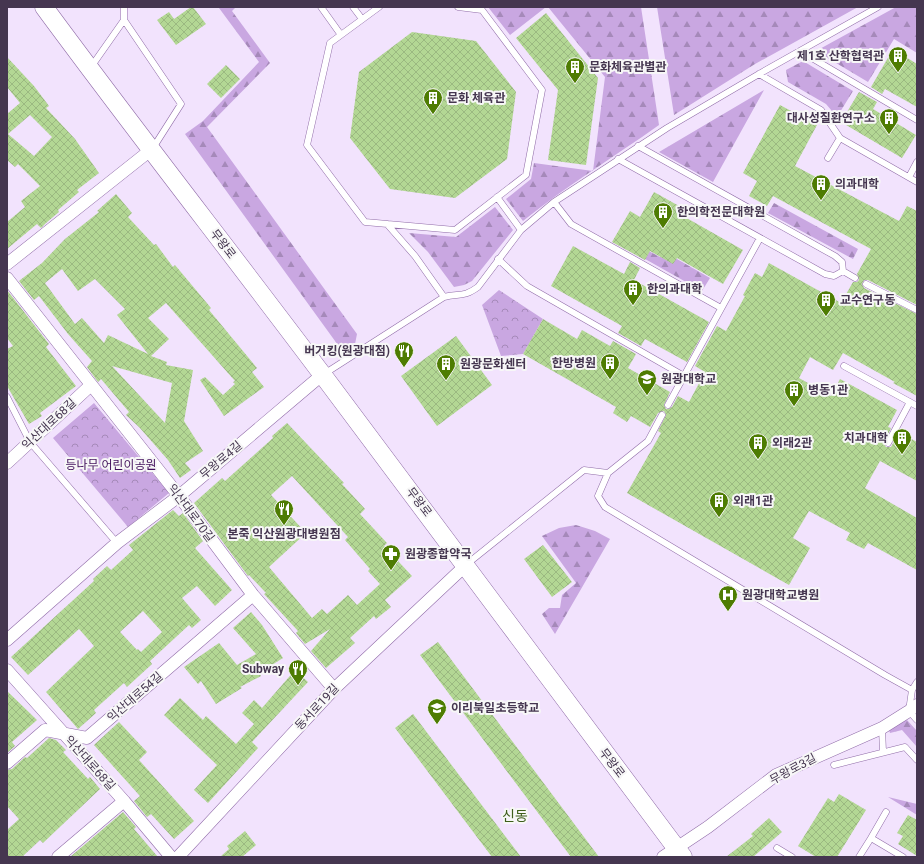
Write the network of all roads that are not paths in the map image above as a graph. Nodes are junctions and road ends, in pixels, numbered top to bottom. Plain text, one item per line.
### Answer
1 (44, 7) edge
2 (124, 7) edge
3 (321, 7) edge
4 (354, 7) edge
5 (379, 7) edge
6 (458, 7) edge
7 (878, 7) edge
8 (362, 19) junction
9 (124, 20) junction
10 (341, 35) junction
11 (800, 50) junction
12 (90, 69) junction
13 (759, 74) junction
14 (917, 120) edge
15 (840, 138) junction
16 (638, 146) junction
17 (152, 149) junction
18 (828, 158) dead end
19 (618, 159) junction
20 (917, 162) edge
21 (909, 177) junction
22 (917, 182) edge
23 (497, 197) junction
24 (554, 202) junction
25 (386, 224) junction
26 (521, 230) junction
27 (760, 238) junction
28 (498, 260) junction
29 (7, 264) edge
30 (843, 271) junction
31 (7, 278) edge
32 (855, 278) dead end
33 (866, 284) dead end
34 (444, 297) junction
35 (721, 308) junction
36 (917, 310) edge
37 (844, 366) dead end
38 (323, 374) junction
39 (684, 376) junction
40 (91, 385) junction
41 (7, 397) edge
42 (910, 402) junction
43 (668, 405) dead end
44 (917, 406) edge
45 (662, 415) dead end
46 (30, 442) junction
47 (888, 443) dead end
48 (7, 463) edge
49 (608, 473) junction
50 (179, 496) junction
51 (118, 543) junction
52 (466, 566) junction
53 (253, 595) junction
54 (7, 640) edge
55 (7, 670) edge
56 (917, 682) edge
57 (334, 689) junction
58 (912, 690) junction
59 (914, 712) edge
60 (882, 728) junction
61 (63, 733) junction
62 (884, 752) junction
63 (917, 760) edge
64 (7, 763) edge
65 (834, 765) dead end
66 (124, 801) junction
67 (886, 812) dead end
68 (871, 838) junction
69 (777, 848) dead end
70 (674, 854) edge
71 (58, 857) edge
72 (171, 857) edge
73 (178, 857) edge
74 (792, 857) edge
75 (859, 857) edge
76 (903, 857) edge

1 - 12 street, 무왕로
2 - 9 lane
3 - 10 lane
4 - 8 lane
5 - 8 lane
6 - 23 lane
7 - 11 lane
8 - 10 lane
9 - 12 lane
9 - 17 lane
10 - 25 lane
11 - 13 lane
11 - 14 lane
12 - 17 street, 무왕로
13 - 15 lane
13 - 16 lane
15 - 18 lane
15 - 21 lane
16 - 19 lane
16 - 30 lane
17 - 29 street
17 - 38 street, 무왕로
19 - 24 lane
19 - 27 lane
20 - 21 lane
21 - 22 lane
23 - 25 lane
23 - 26 lane
24 - 26 lane
24 - 35 lane
25 - 34 lane
26 - 28 lane
27 - 30 lane
27 - 35 lane
28 - 34 lane
28 - 39 lane
30 - 32 lane
31 - 40 street, 익산대로70길
33 - 36 lane
34 - 38 lane
35 - 39 lane
37 - 42 lane
38 - 50 street, 무왕로4길
38 - 52 street, 무왕로
39 - 43 lane
40 - 46 street, 익산대로68길
40 - 50 street, 익산대로70길
41 - 46 lane
42 - 44 lane
42 - 47 lane
45 - 49 lane
46 - 48 street, 익산대로68길
46 - 51 lane
49 - 52 lane
49 - 58 lane
50 - 51 street, 무왕로4길
50 - 53 street, 익산대로70길
51 - 54 street, 무왕로4길
52 - 57 street, 동서로19길
52 - 70 street, 무왕로
53 - 57 street, 익산대로70길
53 - 61 street, 익산대로54길
55 - 61 street, 익산대로68길
56 - 58 lane
57 - 73 street, 동서로19길
58 - 59 lane
59 - 60 street, 무왕로3길
60 - 62 lane
60 - 70 street, 무왕로3길
61 - 64 street, 익산대로54길
61 - 66 street, 익산대로68길
62 - 63 lane
62 - 65 lane
66 - 71 street
66 - 72 street, 익산대로68길
67 - 68 lane
68 - 75 lane
68 - 76 lane
69 - 74 lane

